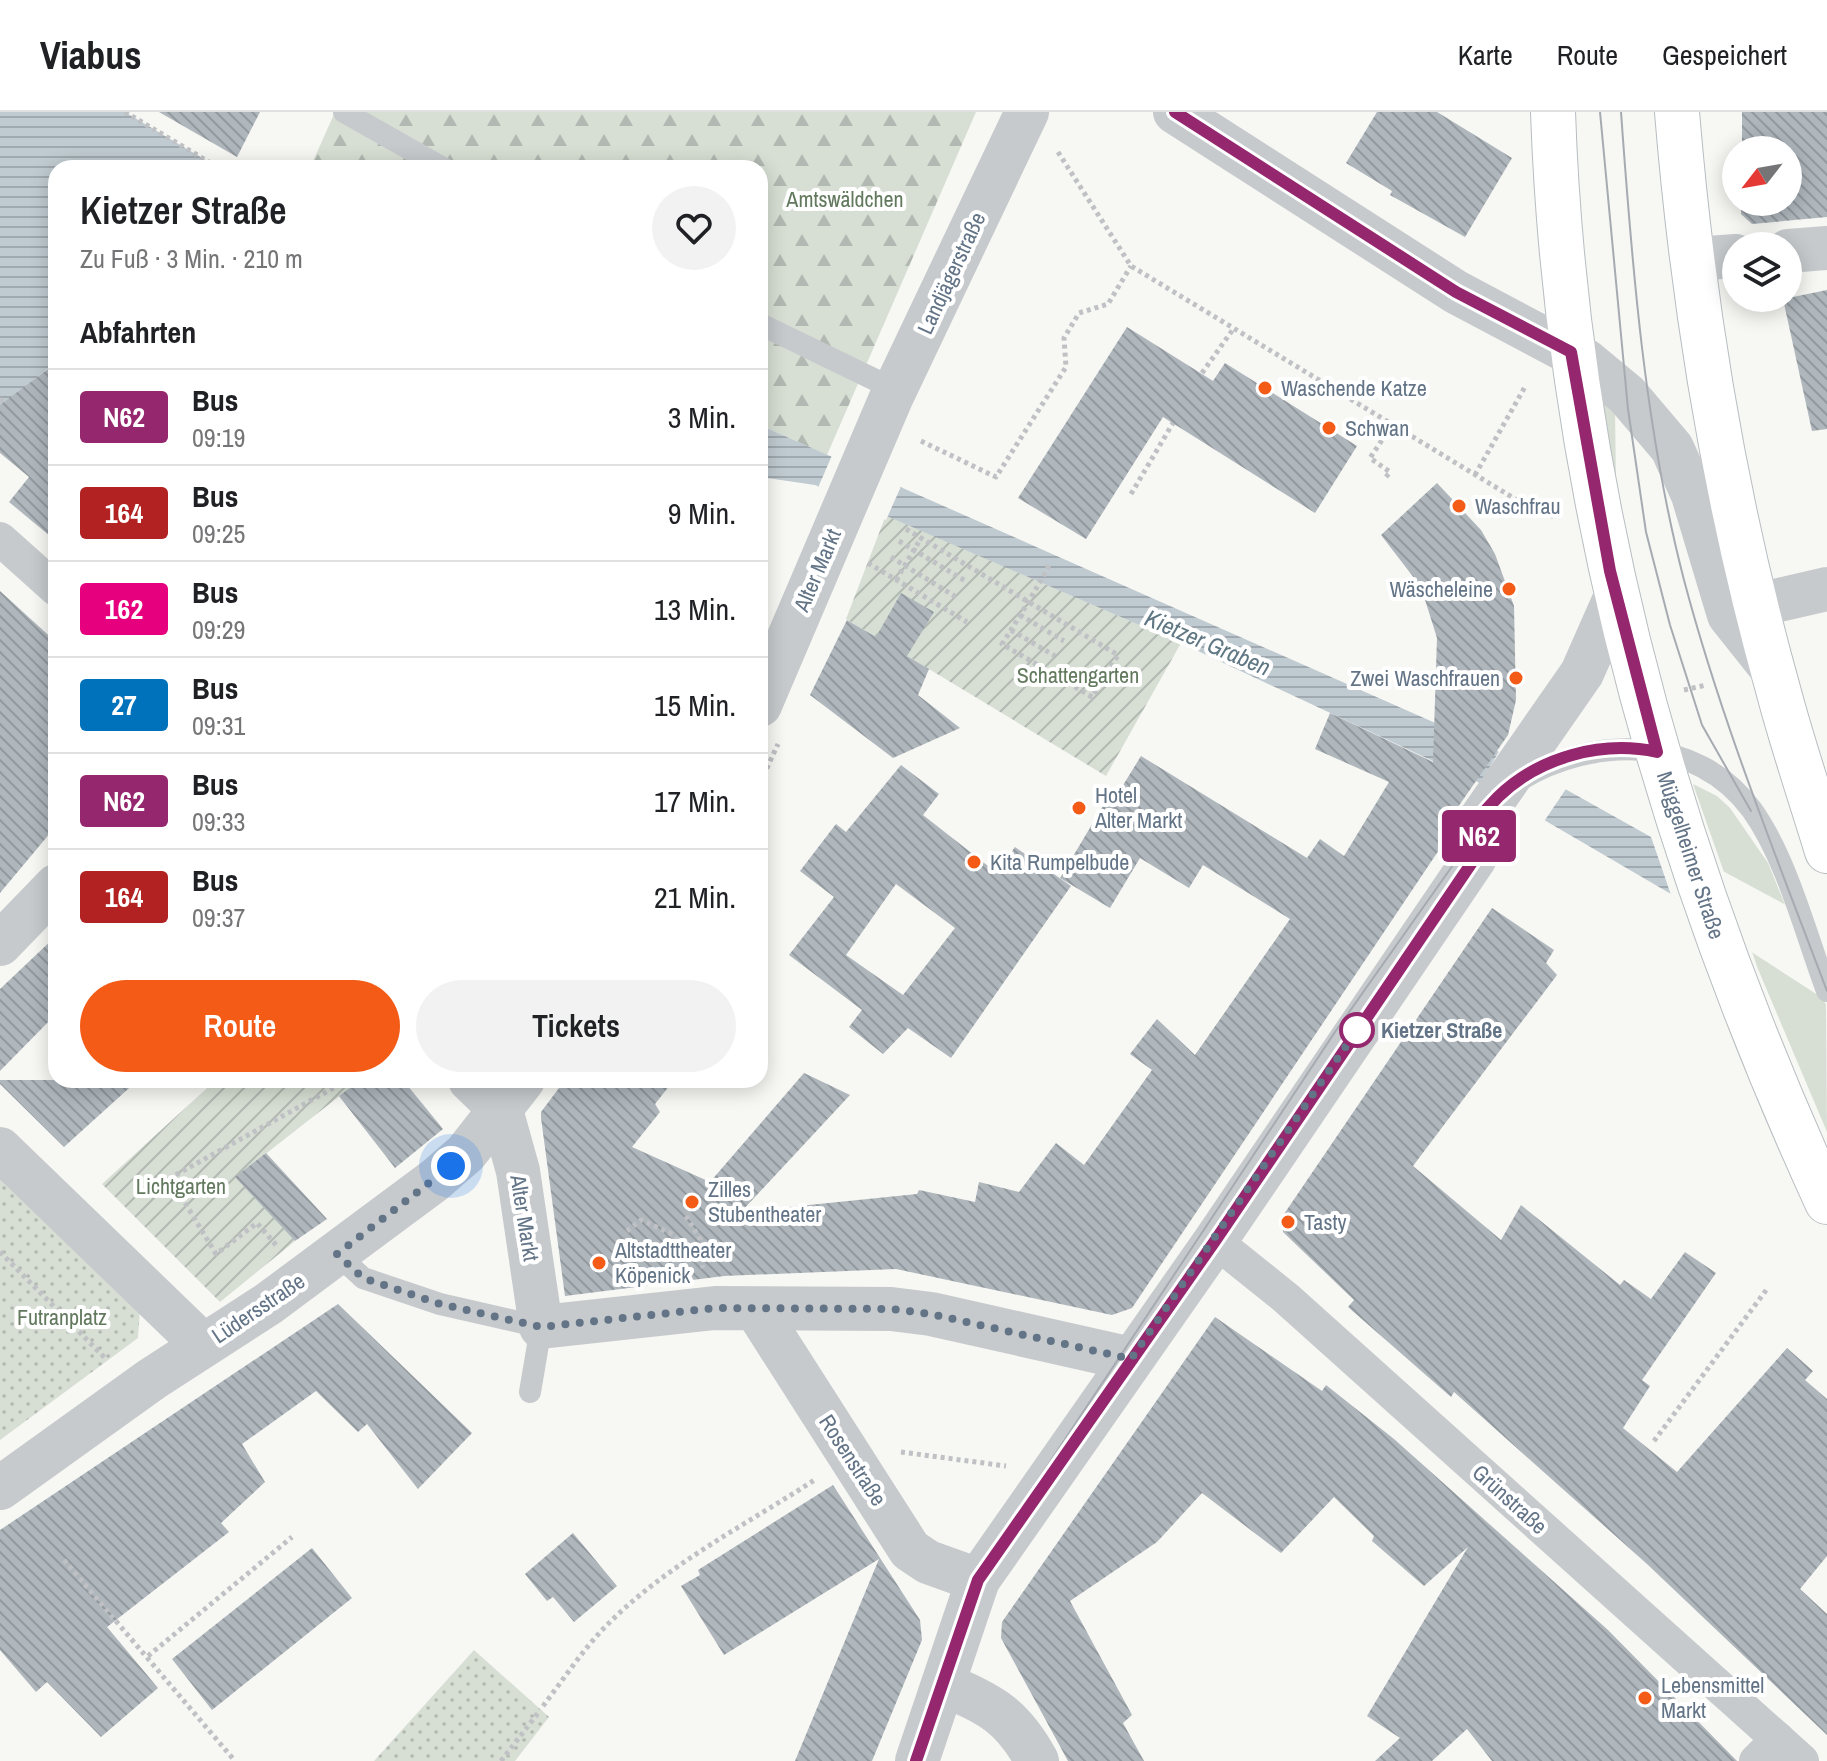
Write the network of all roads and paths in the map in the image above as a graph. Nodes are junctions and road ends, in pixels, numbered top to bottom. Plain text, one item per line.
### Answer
1 (125, 112) edge
2 (344, 112) edge
3 (1175, 112) edge
4 (1553, 112) edge
5 (1677, 112) edge
6 (1024, 119) edge
7 (206, 160) edge
8 (429, 160) edge
9 (1827, 248) edge
10 (1802, 250) edge
11 (1722, 257) edge
12 (1693, 259) junction
13 (1131, 266) junction
14 (1234, 328) junction
15 (768, 330) edge
16 (1571, 352) junction
17 (1202, 373) dead end
18 (1526, 385) dead end
19 (885, 416) junction
20 (1173, 423) dead end
21 (1392, 425) junction
22 (1475, 475) junction
23 (1386, 477) dead end
24 (1131, 494) dead end
25 (1553, 516) dead end
26 (836, 527) junction
27 (906, 529) dead end
28 (921, 538) junction
29 (0, 539) edge
30 (899, 541) dead end
31 (914, 550) junction
32 (891, 557) dead end
33 (1050, 564) dead end
34 (905, 565) junction
35 (896, 580) junction
36 (48, 582) edge
37 (967, 582) dead end
38 (1827, 589) edge
39 (1616, 596) junction
40 (956, 597) dead end
41 (1028, 601) junction
42 (1757, 605) junction
43 (1020, 615) junction
44 (967, 622) dead end
45 (1011, 630) junction
46 (1064, 641) dead end
47 (1055, 656) dead end
48 (1772, 669) junction
49 (768, 686) edge
50 (1657, 752) junction
51 (1531, 764) junction
52 (1827, 851) edge
53 (48, 894) edge
54 (0, 944) edge
55 (1827, 991) edge
56 (333, 1088) edge
57 (492, 1088) edge
58 (512, 1095) edge
59 (0, 1149) edge
60 (1827, 1202) edge
61 (686, 1216) dead end
62 (627, 1231) dead end
63 (1215, 1241) junction
64 (691, 1249) junction
65 (0, 1252) edge
66 (283, 1252) dead end
67 (337, 1254) junction
68 (685, 1257) dead end
69 (701, 1260) junction
70 (1767, 1289) dead end
71 (707, 1309) junction
72 (756, 1309) junction
73 (541, 1327) junction
74 (203, 1345) junction
75 (1131, 1359) junction
76 (138, 1391) junction
77 (530, 1392) dead end
78 (1654, 1441) dead end
79 (851, 1456) junction
80 (1043, 1486) junction
81 (0, 1488) edge
82 (292, 1537) dead end
83 (64, 1560) dead end
84 (978, 1580) junction
85 (148, 1656) junction
86 (945, 1685) junction
87 (543, 1706) dead end
88 (538, 1713) dead end
89 (1779, 1754) edge
90 (235, 1761) edge
91 (501, 1761) edge
92 (917, 1761) edge
93 (1037, 1761) edge

1 - 7 path
2 - 8 lane
3 - 16 street
4 - 16 main road, Müggelheimer Straße
5 - 12 main road
6 - 13 path
6 - 19 street, Landjägerstraße
9 - 10 street
11 - 12 street
12 - 42 main road
13 - 14 path
13 - 19 path
14 - 17 path
14 - 21 path
15 - 19 lane
16 - 39 main road, Müggelheimer Straße
16 - 48 street
18 - 22 path
19 - 26 street, Alter Markt
20 - 24 path
21 - 22 path
21 - 23 path
22 - 25 path
26 - 35 path
26 - 49 street, Alter Markt
27 - 28 path
28 - 31 path
28 - 41 path
29 - 36 street
30 - 31 path
31 - 34 path
31 - 37 path
32 - 34 path
33 - 41 path
34 - 35 path
34 - 40 path
35 - 44 path
38 - 42 street
39 - 50 main road, Müggelheimer Straße
39 - 51 street
41 - 43 path
41 - 45 path
42 - 48 main road
43 - 45 path
43 - 46 path
45 - 47 path
48 - 52 main road
50 - 51 lane
50 - 55 lane
50 - 60 main road, Müggelheimer Straße
51 - 63 street
53 - 54 street
56 - 66 path
57 - 58 street
58 - 67 street, Lüdersstraße
58 - 73 street, Alter Markt
59 - 74 street
61 - 69 path
62 - 64 path
63 - 75 street
63 - 89 street, Grünstraße
64 - 68 path
64 - 69 path
65 - 76 path
67 - 73 lane
67 - 74 street, Lüdersstraße
69 - 71 path
70 - 78 path
71 - 72 street
71 - 73 street
72 - 75 street
72 - 79 street, Rosenstraße
73 - 77 lane
74 - 76 street, Lüdersstraße
75 - 80 street
76 - 81 street, Lüdersstraße
79 - 80 path
79 - 84 street, Rosenstraße
79 - 87 path
80 - 84 street
82 - 85 path
83 - 85 path
84 - 86 street
85 - 90 path
86 - 92 street
86 - 93 street
88 - 91 path

